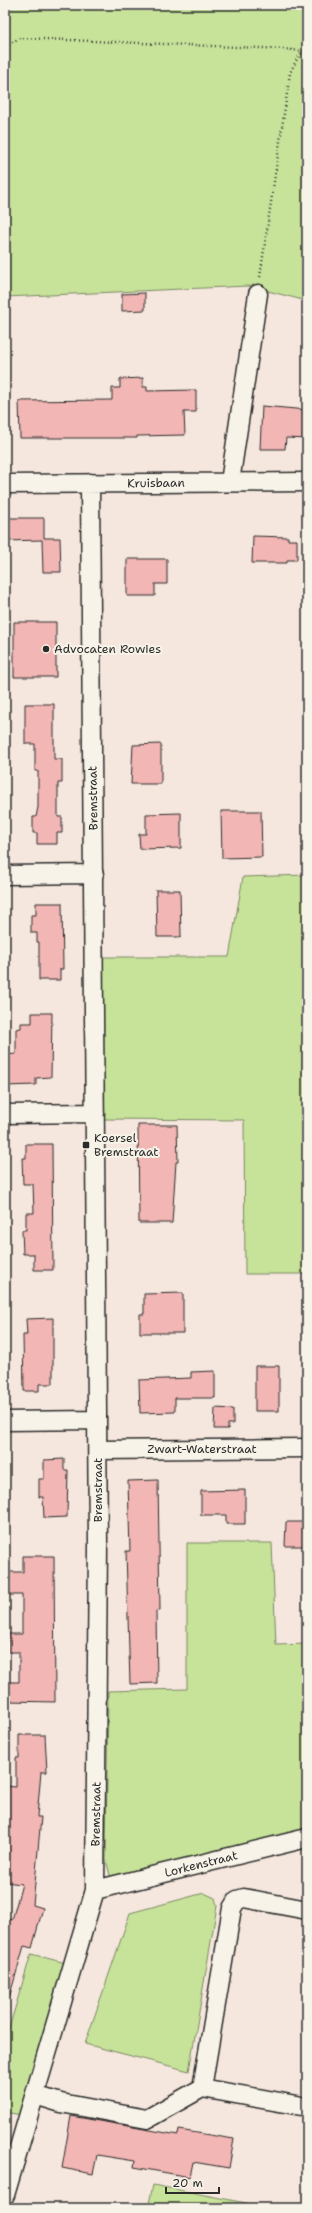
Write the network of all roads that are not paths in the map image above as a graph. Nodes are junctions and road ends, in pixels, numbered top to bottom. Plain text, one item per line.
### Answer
1 (258, 294) road end
2 (230, 482) junction
3 (307, 482) edge
4 (90, 483) junction
5 (5, 484) edge
6 (94, 874) junction
7 (5, 875) edge
8 (95, 1113) junction
9 (5, 1114) edge
10 (97, 1420) junction
11 (5, 1421) edge
12 (307, 1448) edge
13 (98, 1450) junction
14 (307, 1838) edge
15 (95, 1890) junction
16 (307, 1910) edge
17 (202, 2088) junction
18 (35, 2095) junction
19 (307, 2107) edge
20 (5, 2195) edge

1 - 2 street
2 - 3 street, Kruisbaan
2 - 4 street, Kruisbaan
4 - 5 street, Kruisbaan
4 - 6 street, Bremstraat
6 - 7 street
6 - 8 street, Bremstraat
8 - 9 street
8 - 10 street, Bremstraat
10 - 11 street
10 - 13 street, Bremstraat
12 - 13 street, Zwart-Waterstraat
13 - 15 street, Bremstraat
14 - 15 street, Lorkenstraat
15 - 18 street, Bremstraat
16 - 17 street
17 - 18 street
17 - 19 street
18 - 20 street, Bremstraat

